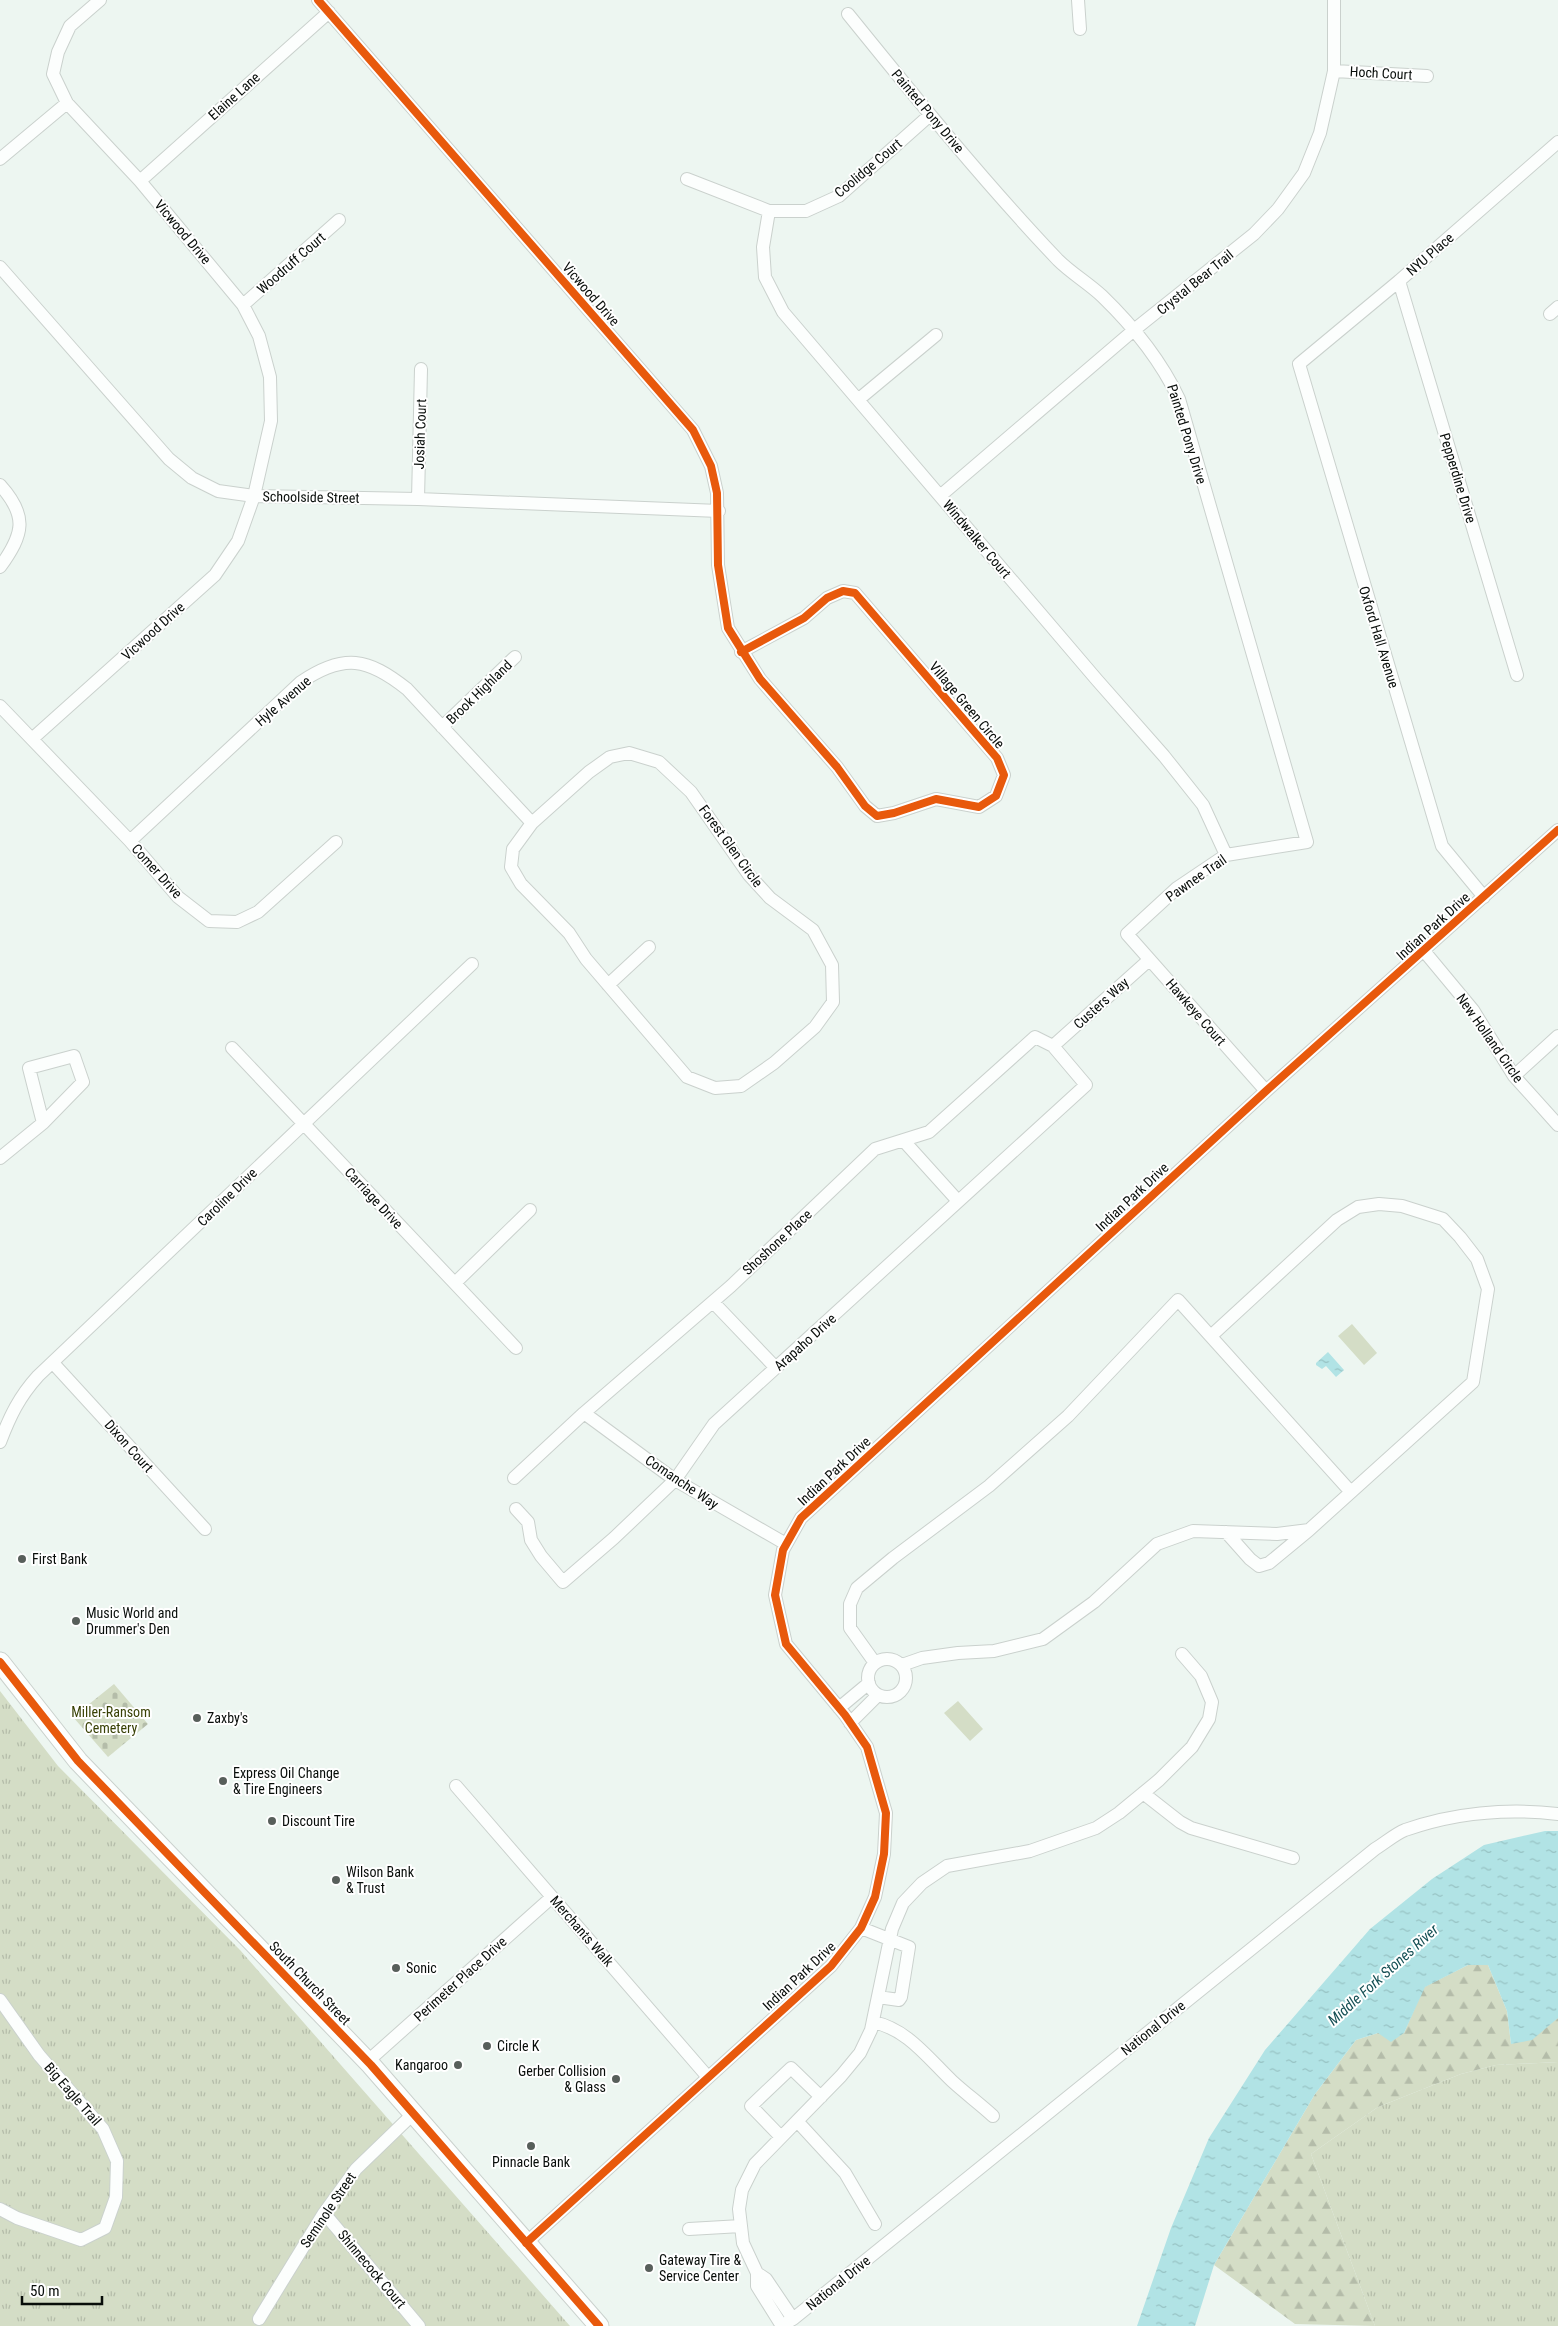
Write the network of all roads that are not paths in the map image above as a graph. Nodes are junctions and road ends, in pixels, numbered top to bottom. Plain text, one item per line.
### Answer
1 (100, 0) edge
2 (318, 0) edge
3 (1078, 0) edge
4 (1334, 0) edge
5 (329, 12) junction
6 (848, 14) dead end
7 (1080, 29) dead end
8 (1334, 71) junction
9 (1427, 76) dead end
10 (67, 102) junction
11 (930, 115) junction
12 (1558, 142) edge
13 (0, 159) edge
14 (687, 179) dead end
15 (140, 181) junction
16 (769, 211) junction
17 (339, 220) dead end
18 (0, 267) edge
19 (1399, 281) junction
20 (243, 305) junction
21 (1134, 330) junction
22 (936, 335) dead end
23 (1299, 364) joint
24 (421, 369) dead end
25 (859, 400) junction
26 (0, 485) edge
27 (254, 496) junction
28 (940, 496) junction
29 (418, 499) junction
30 (719, 510) junction
31 (0, 566) edge
32 (741, 652) junction
33 (516, 657) dead end
34 (1517, 675) dead end
35 (0, 706) edge
36 (442, 727) junction
37 (32, 740) junction
38 (532, 824) junction
39 (1558, 830) edge
40 (130, 841) junction
41 (336, 842) dead end
42 (1307, 842) joint
43 (1226, 855) junction
44 (1484, 897) junction
45 (1127, 934) joint
46 (649, 947) dead end
47 (1424, 951) junction
48 (1149, 960) junction
49 (472, 964) dead end
50 (608, 985) junction
51 (1558, 1036) edge
52 (1053, 1046) junction
53 (232, 1048) dead end
54 (1514, 1076) junction
55 (1266, 1091) junction
56 (43, 1123) junction
57 (304, 1124) junction
58 (1558, 1125) edge
59 (902, 1140) junction
60 (0, 1158) edge
61 (958, 1201) junction
62 (530, 1210) dead end
63 (455, 1284) junction
64 (713, 1302) junction
65 (1212, 1335) junction
66 (516, 1348) dead end
67 (53, 1363) junction
68 (776, 1368) junction
69 (584, 1413) junction
70 (0, 1442) edge
71 (514, 1478) dead end
72 (675, 1480) junction
73 (1350, 1492) junction
74 (516, 1508) dead end
75 (205, 1529) dead end
76 (1309, 1530) junction
77 (1226, 1532) junction
78 (786, 1544) junction
79 (1182, 1654) dead end
80 (0, 1662) edge
81 (875, 1662) junction
82 (902, 1665) junction
83 (868, 1683) junction
84 (878, 1695) junction
85 (839, 1708) junction
86 (850, 1723) junction
87 (456, 1786) dead end
88 (1143, 1793) junction
89 (1558, 1814) edge
90 (1293, 1858) dead end
91 (552, 1897) junction
92 (861, 1928) junction
93 (889, 1940) junction
94 (878, 1997) junction
95 (0, 2000) edge
96 (873, 2022) junction
97 (368, 2061) junction
98 (707, 2076) junction
99 (821, 2097) junction
100 (413, 2114) junction
101 (993, 2116) dead end
102 (797, 2121) junction
103 (781, 2137) junction
104 (0, 2210) edge
105 (324, 2213) junction
106 (876, 2224) dead end
107 (741, 2226) junction
108 (689, 2229) dead end
109 (526, 2243) junction
110 (756, 2273) junction
111 (258, 2319) dead end
112 (793, 2319) junction
113 (419, 2326) edge
114 (599, 2326) edge
115 (781, 2326) edge

1 - 10 street, Vicwood Drive
2 - 5 street, Vicwood Drive
3 - 7 street
4 - 8 street, Crystal Bear Trail
5 - 15 street, Elaine Lane
5 - 30 street, Vicwood Drive
6 - 11 street, Painted Pony Drive
8 - 9 street, Hoch Court
8 - 21 street, Crystal Bear Trail
10 - 13 street
10 - 15 street, Vicwood Drive
11 - 16 street, Coolidge Court
11 - 21 street, Painted Pony Drive
12 - 19 street, NYU Place
14 - 16 street, Coolidge Court
15 - 20 street, Vicwood Drive
16 - 25 street, Windwalker Court
17 - 20 street, Woodruff Court
18 - 27 street, Schoolside Street
19 - 23 street, NYU Place
19 - 34 street, Pepperdine Drive
20 - 27 street, Vicwood Drive
21 - 28 street, Crystal Bear Trail
21 - 42 street, Painted Pony Drive
22 - 25 street
23 - 44 street, Oxford Hall Avenue
24 - 29 street, Josiah Court
25 - 28 street, Windwalker Court
26 - 31 street
27 - 29 street, Schoolside Street
27 - 37 street, Vicwood Drive
28 - 43 street, Windwalker Court
29 - 30 street, Schoolside Street
30 - 32 street, Vicwood Drive
32 - 32 street, Village Green Circle
33 - 36 street, Brook Highland
35 - 37 street, Comer Drive
36 - 38 street, Hyle Avenue
36 - 40 street, Hyle Avenue
37 - 40 street, Comer Drive
38 - 50 street, Forest Glen Circle
38 - 50 street, Forest Glen Circle
39 - 44 street, Indian Park Drive
40 - 41 street, Comer Drive
42 - 43 street, Pawnee Trail
43 - 45 street, Pawnee Trail
44 - 47 street, Indian Park Drive
45 - 48 street, Hawkeye Court
46 - 50 street
47 - 54 street, New Holland Circle
47 - 55 street, Indian Park Drive
48 - 52 street, Custers Way
48 - 55 street, Hawkeye Court
49 - 57 street, Caroline Drive
51 - 54 street
52 - 59 street, Shoshone Place
52 - 61 street, Arapaho Drive
53 - 57 street, Carriage Drive
54 - 58 street, New Holland Circle
55 - 78 street, Indian Park Drive
56 - 56 street
56 - 60 street
57 - 63 street, Carriage Drive
57 - 67 street, Caroline Drive
59 - 61 street
59 - 64 street, Shoshone Place
61 - 68 street, Arapaho Drive
62 - 63 street
63 - 66 street, Carriage Drive
64 - 68 street
64 - 69 street, Shoshone Place
65 - 73 street
65 - 73 street
65 - 81 street
67 - 70 street, Caroline Drive
67 - 75 street, Dixon Court
68 - 72 street, Arapaho Drive
69 - 71 street, Shoshone Place
69 - 72 street, Comanche Way
72 - 74 street, Arapaho Drive
72 - 78 street, Comanche Way
73 - 76 street
76 - 77 street
76 - 77 street
77 - 82 street
78 - 85 street, Indian Park Drive
79 - 88 street
80 - 97 highway, South Church Street
81 - 82 street
81 - 83 street
82 - 84 street
83 - 84 street
83 - 85 street
84 - 86 street
85 - 86 street, Indian Park Drive
86 - 92 street, Indian Park Drive
87 - 91 street, Merchants Walk
88 - 90 street
88 - 93 street
89 - 112 street, National Drive
91 - 97 street, Perimeter Place Drive
91 - 98 street, Merchants Walk
92 - 93 street
92 - 98 street, Indian Park Drive
93 - 94 street
93 - 94 street
94 - 96 street
95 - 104 street, Big Eagle Trail
96 - 99 street
96 - 101 street
97 - 100 highway, South Church Street
98 - 109 street, Indian Park Drive
99 - 102 street
99 - 103 street
100 - 105 street, Seminole Street
100 - 109 highway, South Church Street
102 - 103 street
102 - 106 street
103 - 107 street
105 - 111 street, Seminole Street
105 - 113 street, Shinnecock Court
107 - 108 street
107 - 110 street
109 - 114 highway, South Church Street
110 - 112 street
110 - 115 street
112 - 115 street, National Drive

